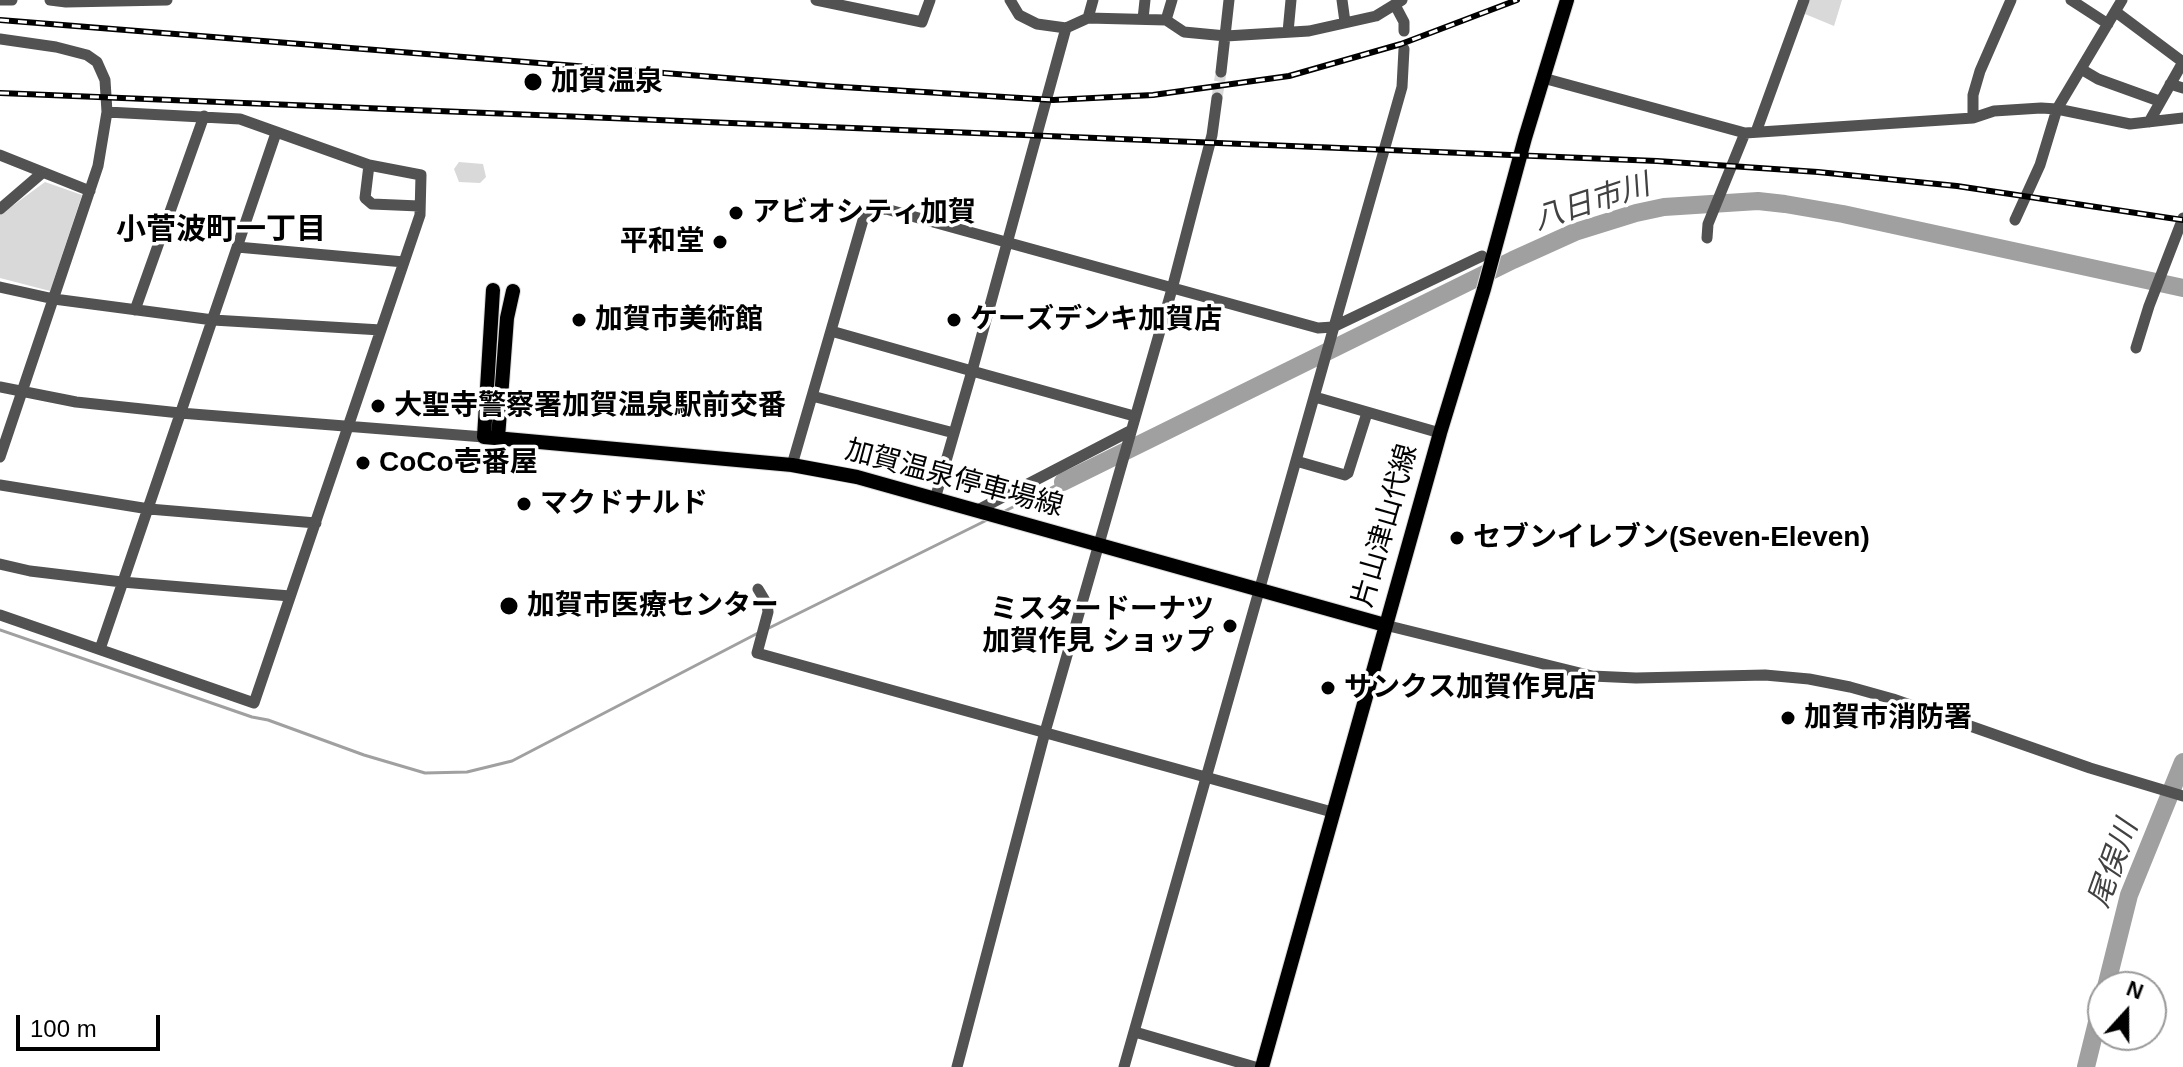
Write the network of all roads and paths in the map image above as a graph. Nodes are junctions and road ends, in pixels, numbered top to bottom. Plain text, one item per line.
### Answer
1 (1, 0) edge
2 (12, 0) edge
3 (50, 0) edge
4 (167, 0) edge
5 (816, 0) edge
6 (930, 0) edge
7 (1010, 0) edge
8 (1093, 0) edge
9 (1145, 0) edge
10 (1172, 0) edge
11 (1229, 0) edge
12 (1291, 0) edge
13 (1342, 0) edge
14 (1567, 0) edge
15 (1804, 0) edge
16 (2011, 0) edge
17 (2071, 0) edge
18 (1392, 4) edge
19 (2119, 6) edge
20 (1088, 18) junction
21 (1143, 19) junction
22 (1166, 20) junction
23 (1345, 22) junction
24 (2108, 24) junction
25 (1066, 28) junction
26 (1404, 31) dead end
27 (1288, 32) junction
28 (1226, 36) junction
29 (0, 39) edge
30 (1404, 49) dead end
31 (2183, 62) edge
32 (2081, 69) junction
33 (1221, 72) tunnel mouth
34 (1543, 78) junction
35 (2170, 84) junction
36 (2183, 88) edge
37 (1217, 98) tunnel mouth
38 (2159, 101) junction
39 (2057, 109) junction
40 (107, 112) junction
41 (204, 116) junction
42 (1973, 118) junction
43 (2183, 118) edge
44 (2149, 122) junction
45 (1750, 132) junction
46 (276, 133) junction
47 (0, 155) edge
48 (369, 165) junction
49 (42, 173) junction
50 (90, 191) junction
51 (419, 206) junction
52 (0, 209) edge
53 (2183, 218) edge
54 (2015, 220) dead end
55 (1707, 238) dead end
56 (1007, 242) junction
57 (237, 247) junction
58 (1488, 256) junction
59 (404, 262) junction
60 (0, 287) edge
61 (1172, 289) junction
62 (493, 290) dead end
63 (513, 291) dead end
64 (54, 299) junction
65 (135, 310) junction
66 (213, 320) junction
67 (381, 330) junction
68 (1332, 330) junction
69 (831, 331) junction
70 (2136, 348) dead end
71 (972, 371) junction
72 (0, 387) edge
73 (22, 392) junction
74 (812, 396) junction
75 (1315, 397) junction
76 (180, 413) junction
77 (1367, 413) junction
78 (1134, 416) junction
79 (349, 427) junction
80 (954, 433) junction
81 (1440, 433) junction
82 (1130, 434) junction
83 (491, 438) junction
84 (0, 457) edge
85 (1296, 461) junction
86 (792, 465) junction
87 (0, 485) edge
88 (935, 499) junction
89 (149, 509) junction
90 (978, 511) junction
91 (316, 523) junction
92 (1100, 546) junction
93 (0, 564) edge
94 (122, 582) junction
95 (758, 589) dead end
96 (1260, 590) junction
97 (290, 596) junction
98 (0, 615) edge
99 (1385, 625) junction
100 (100, 649) junction
101 (1045, 732) junction
102 (1206, 777) junction
103 (2181, 795) edge
104 (1332, 812) junction
105 (1135, 1032) junction
106 (957, 1067) edge
107 (1124, 1067) edge
108 (1255, 1067) edge
109 (1262, 1067) edge

1 - 2 street
3 - 4 street
5 - 6 street
7 - 25 street
8 - 20 street
9 - 21 street
10 - 22 street
11 - 28 street
12 - 27 street
13 - 23 street
14 - 34 main road, 片山津山代線
15 - 45 street
16 - 42 street
17 - 24 street
18 - 23 street
18 - 26 street
19 - 24 street
19 - 31 street
20 - 21 street
20 - 25 street
21 - 22 street
22 - 28 street
23 - 27 street
24 - 32 street
25 - 56 street
27 - 28 street
28 - 33 street
29 - 40 street
30 - 68 street
31 - 35 street
32 - 38 street
32 - 39 street
34 - 45 street
34 - 58 main road, 片山津山代線
35 - 36 street
35 - 38 street
37 - 61 street
38 - 44 street
39 - 42 street
39 - 44 street
39 - 54 street
40 - 41 street
40 - 50 street
41 - 46 street
41 - 65 street
42 - 45 street
43 - 44 street
45 - 55 street
46 - 48 street
46 - 57 street
47 - 49 street
48 - 51 street
48 - 51 street
49 - 50 street
49 - 52 street
50 - 64 street
51 - 59 street
53 - 70 street
56 - 61 street
56 - 69 street
56 - 71 street
57 - 59 street
57 - 66 street
58 - 68 street
58 - 81 main road, 片山津山代線
59 - 67 street
60 - 64 street
61 - 68 street
61 - 78 street
62 - 83 main road
63 - 83 main road
64 - 65 street
64 - 73 street
65 - 66 street
66 - 67 street
66 - 76 street
67 - 79 street
68 - 75 street
69 - 71 street
69 - 74 street
71 - 78 street
71 - 80 street
72 - 73 street
73 - 76 street
73 - 84 street
74 - 80 street
74 - 86 street
75 - 77 street
75 - 85 street
76 - 79 street
76 - 89 street
77 - 81 street
77 - 85 street
78 - 82 street
79 - 83 street
79 - 91 street
80 - 88 street
81 - 99 main road, 片山津山代線
82 - 90 street
82 - 92 street
83 - 86 main road, 加賀温泉停車場線
85 - 96 street
86 - 88 main road, 加賀温泉停車場線
87 - 89 street
88 - 90 main road, 加賀温泉停車場線
89 - 91 street
89 - 94 street
90 - 92 main road, 加賀温泉停車場線
91 - 97 street
92 - 96 main road, 加賀温泉停車場線
92 - 101 street
93 - 94 street
94 - 97 street
94 - 100 street
95 - 101 street
96 - 99 main road, 加賀温泉停車場線
96 - 102 street
97 - 100 street
98 - 100 street
99 - 103 street
99 - 104 main road, 片山津山代線
101 - 102 street
101 - 106 street
102 - 104 street
102 - 105 street
104 - 109 main road, 片山津山代線
105 - 107 street
105 - 108 street

